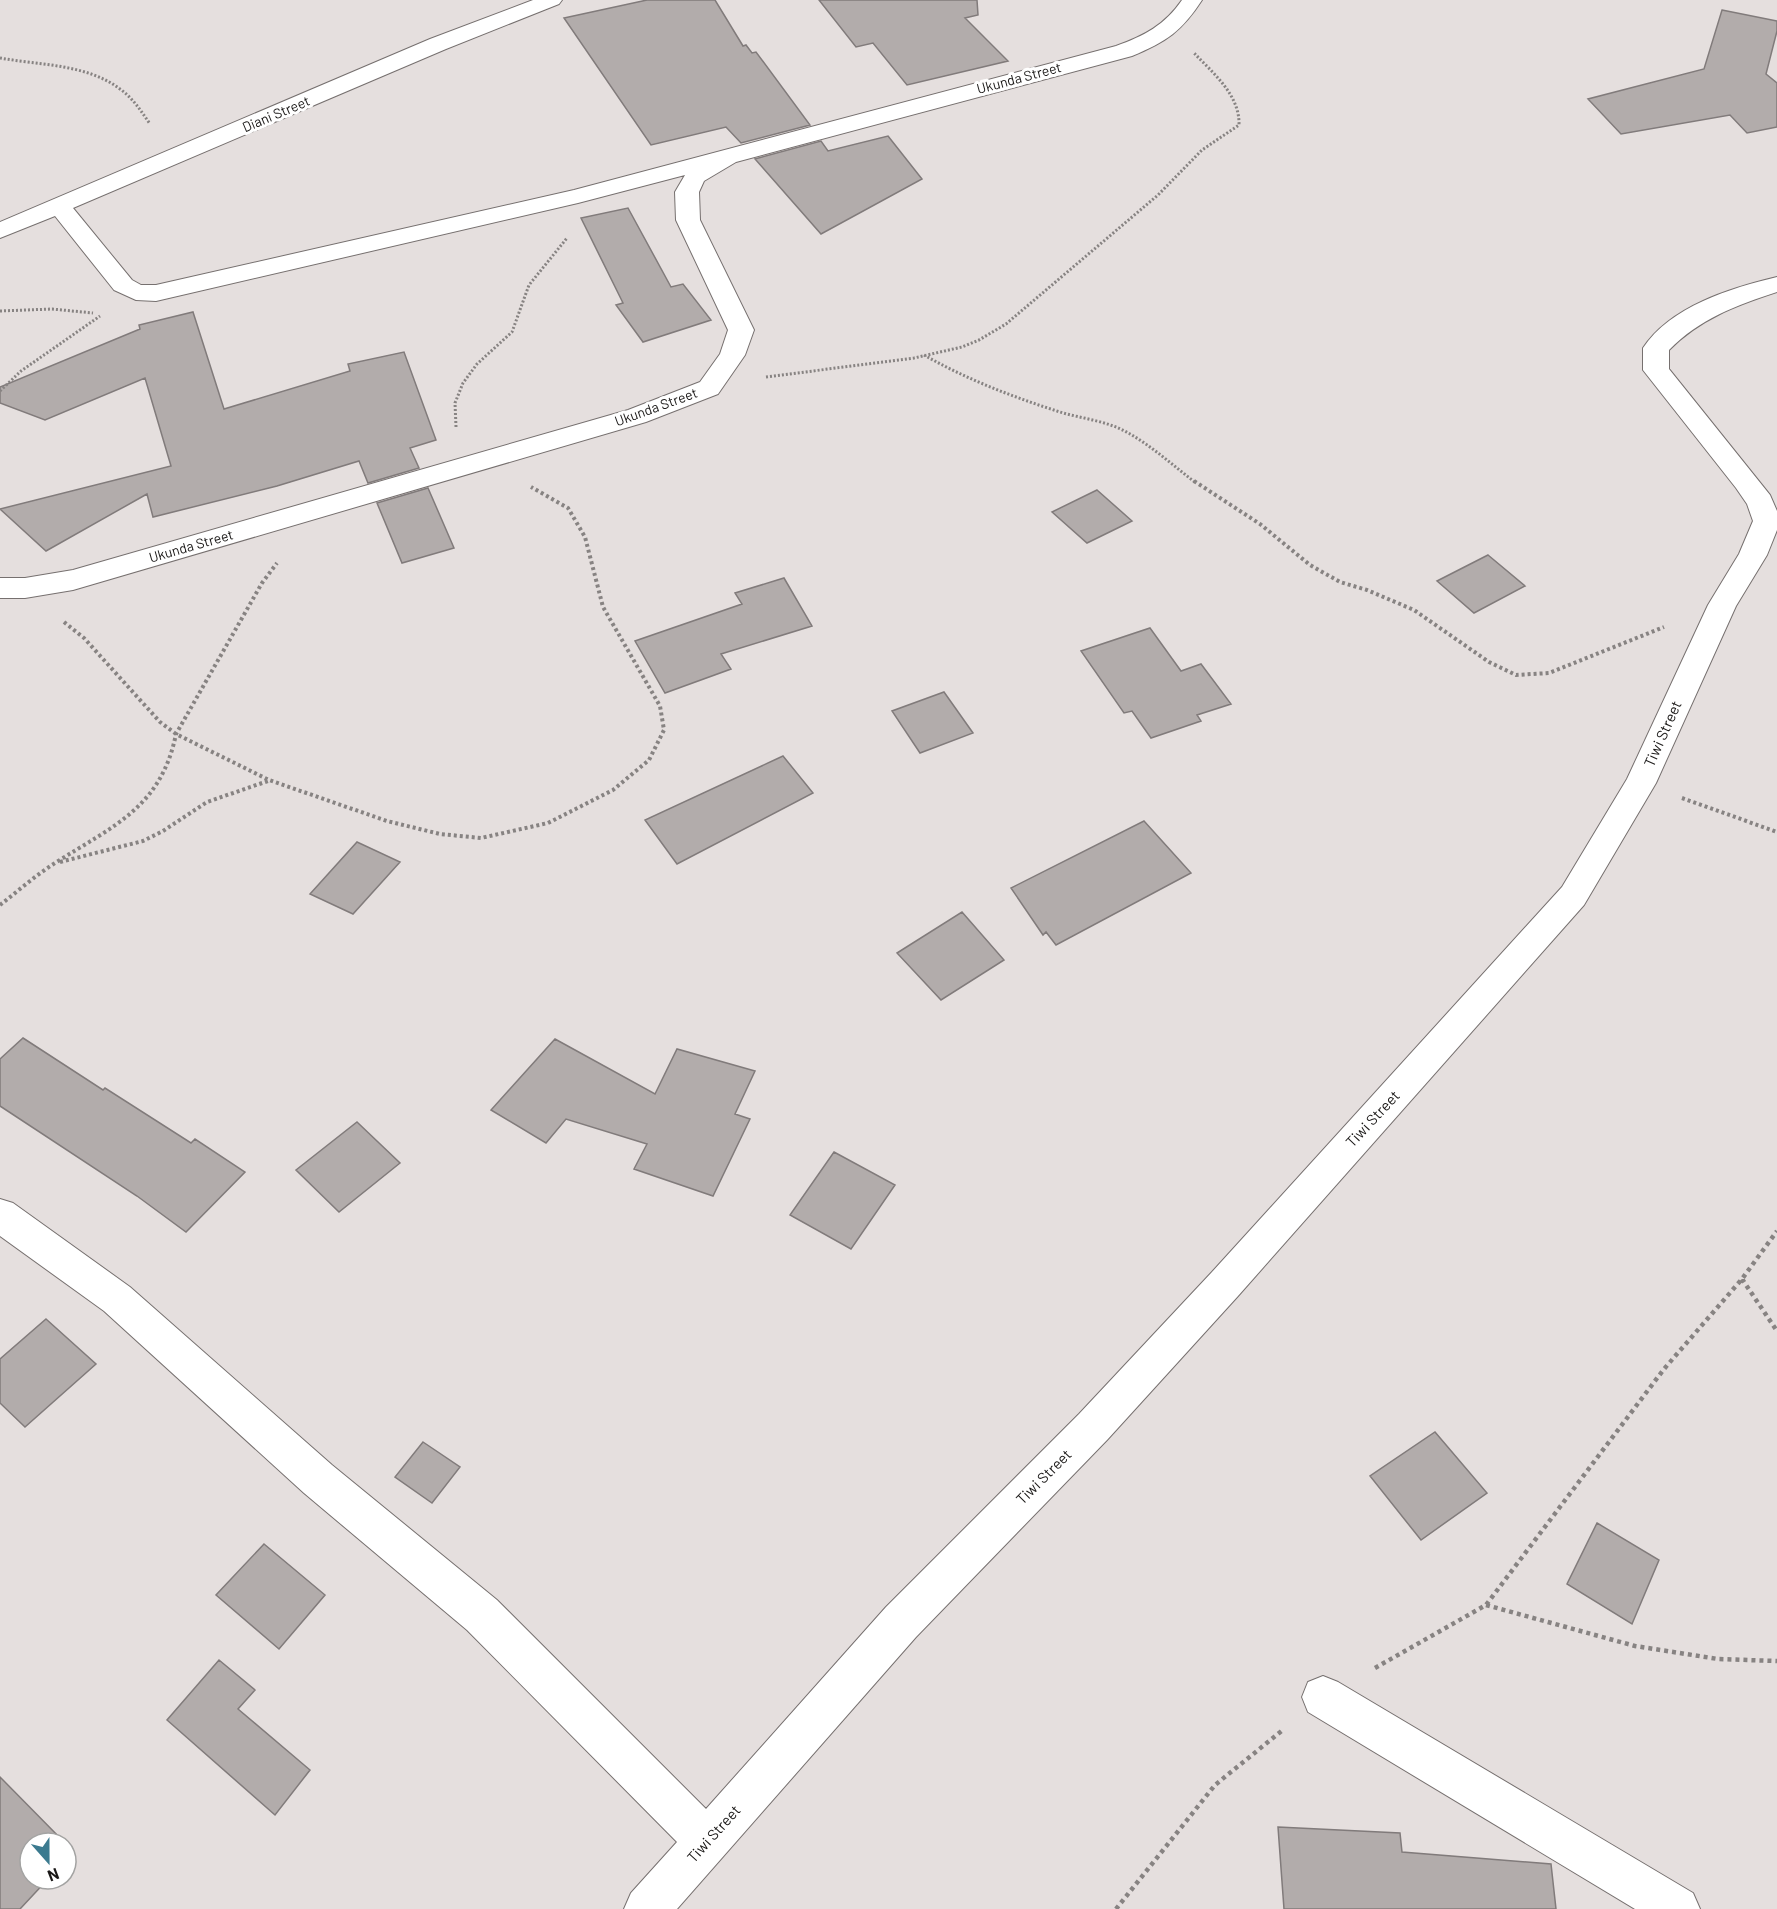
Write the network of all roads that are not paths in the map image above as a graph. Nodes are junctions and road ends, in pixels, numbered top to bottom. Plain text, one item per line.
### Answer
1 (552, 0) edge
2 (1192, 0) edge
3 (728, 157) junction
4 (60, 207) junction
5 (0, 231) edge
6 (1777, 284) edge
7 (12, 588) edge
8 (0, 1215) edge
9 (1323, 1697) road end
10 (708, 1842) junction
11 (647, 1909) edge
12 (1677, 1909) edge

1 - 4 street, Diani Street
2 - 3 street, Ukunda Street
3 - 4 street
3 - 7 street, Ukunda Street
4 - 5 street, Diani Street
6 - 10 street, Tiwi Street
8 - 10 street
9 - 12 street
10 - 11 street, Tiwi Street

